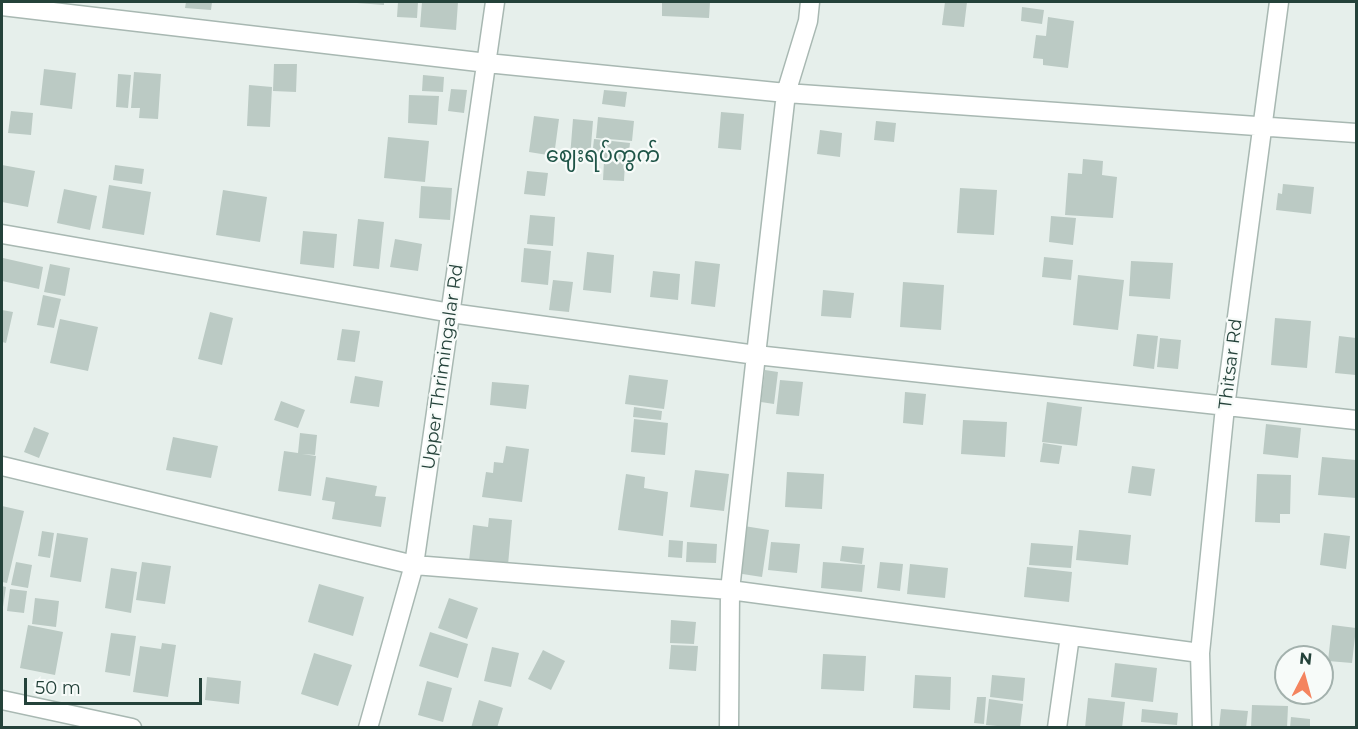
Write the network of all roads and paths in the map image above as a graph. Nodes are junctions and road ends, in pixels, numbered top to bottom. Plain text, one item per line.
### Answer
1 (495, 2) edge
2 (810, 2) edge
3 (1279, 2) edge
4 (2, 6) edge
5 (487, 63) junction
6 (786, 93) junction
7 (1262, 125) junction
8 (1356, 133) edge
9 (2, 234) edge
10 (451, 313) junction
11 (756, 355) junction
12 (1225, 407) junction
13 (1356, 420) edge
14 (2, 466) edge
15 (414, 565) junction
16 (730, 590) junction
17 (1070, 636) junction
18 (1200, 653) junction
19 (2, 700) edge
20 (132, 728) edge
21 (368, 728) edge
22 (729, 728) edge
23 (1057, 728) edge
24 (1202, 728) edge

1 - 5 street, Upper Thrimingalar Rd
2 - 6 street
3 - 7 street, Thitsar Rd
4 - 5 street
5 - 6 street
5 - 10 street, Upper Thrimingalar Rd
6 - 7 street
6 - 11 street
7 - 8 street
7 - 12 street, Thitsar Rd
9 - 10 street
10 - 11 street
10 - 15 street, Upper Thrimingalar Rd
11 - 12 street
11 - 16 street
12 - 13 street
12 - 18 street, Thitsar Rd
14 - 15 street
15 - 16 street
15 - 21 street, Upper Thrimingalar Rd
16 - 17 street
16 - 22 street
17 - 18 street
17 - 23 street
18 - 24 street, Thitsar Rd
19 - 20 street

